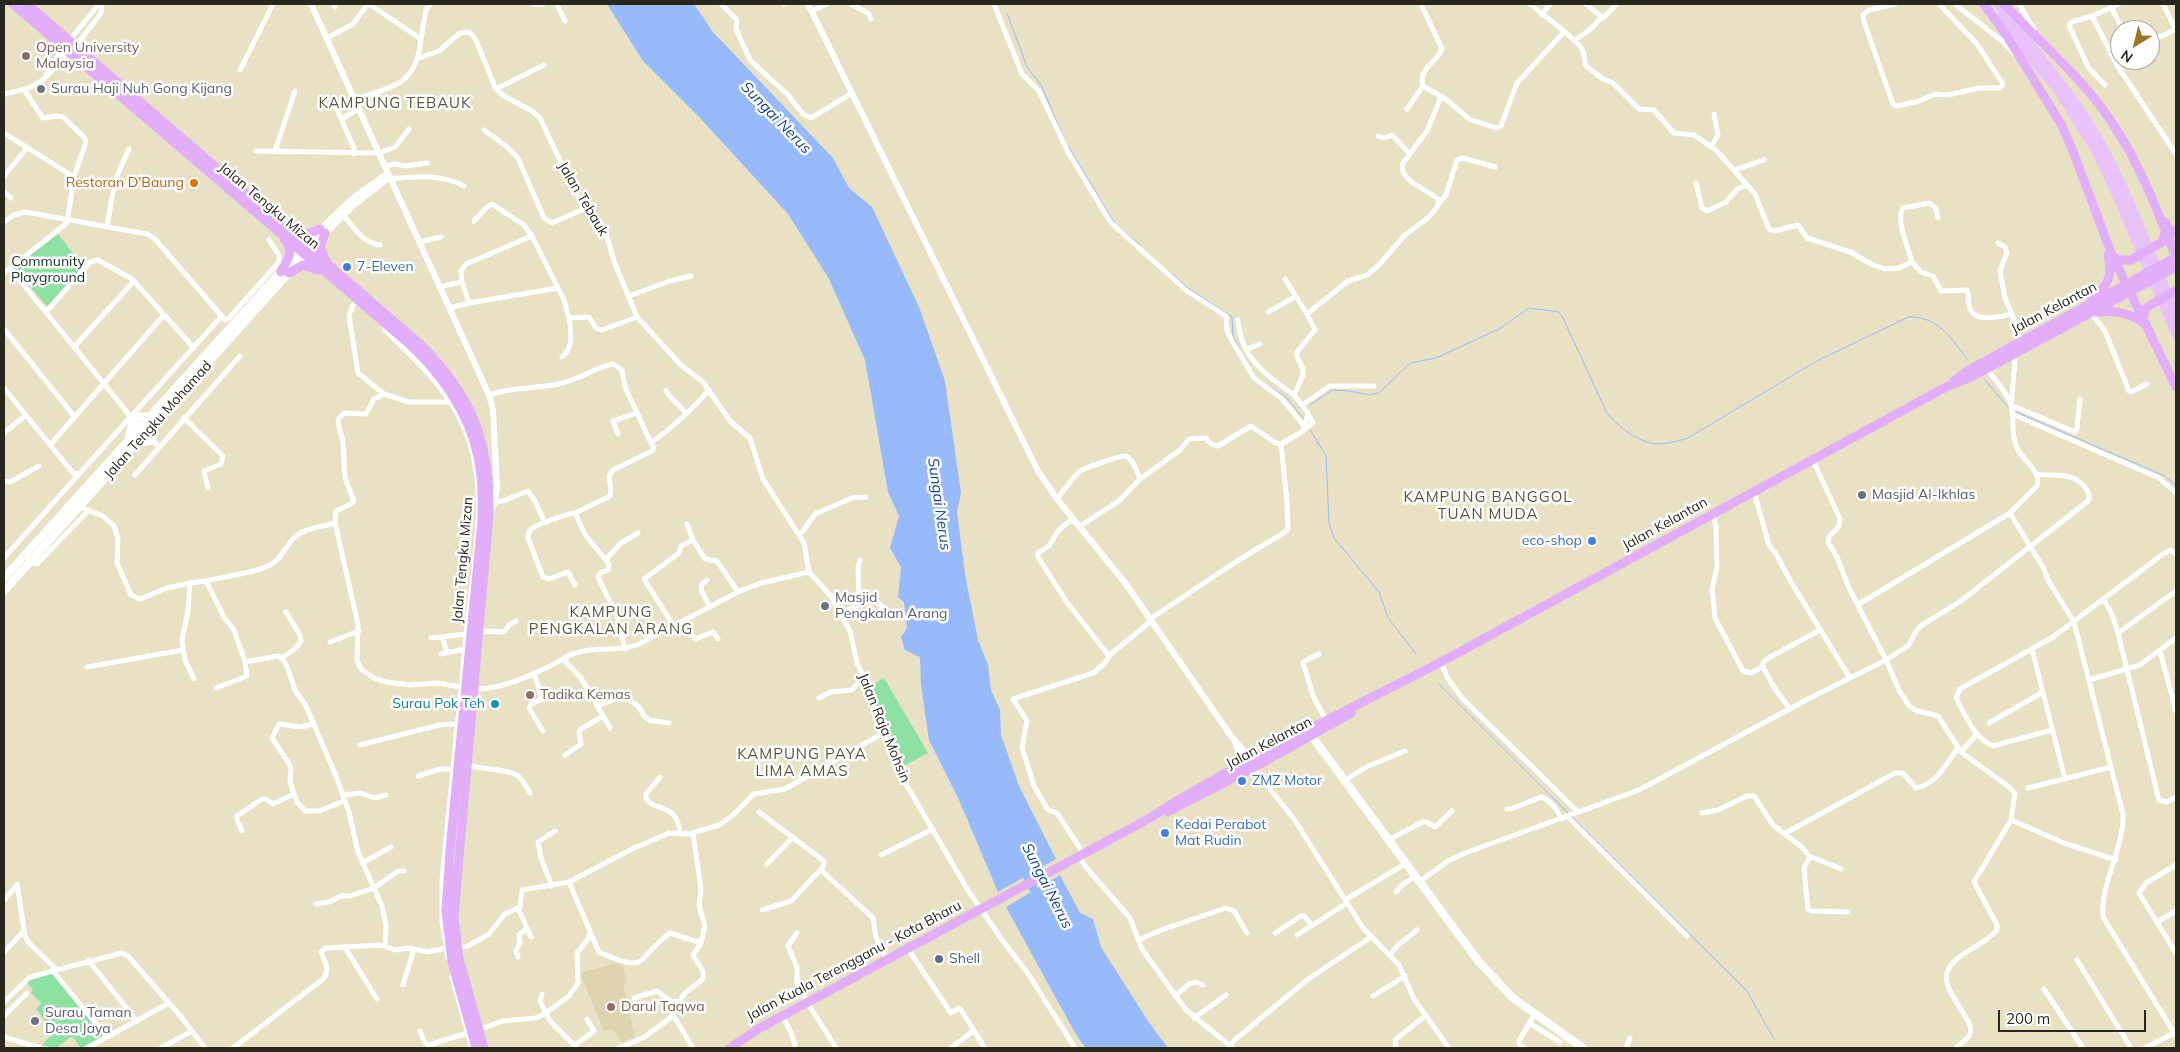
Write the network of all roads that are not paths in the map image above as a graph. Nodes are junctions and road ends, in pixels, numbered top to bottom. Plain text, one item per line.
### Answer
1 (13, 4) edge
2 (26, 4) edge
3 (273, 4) edge
4 (311, 4) edge
5 (368, 4) edge
6 (430, 4) edge
7 (533, 4) edge
8 (543, 4) edge
9 (557, 4) edge
10 (721, 4) edge
11 (808, 4) edge
12 (827, 4) edge
13 (851, 4) edge
14 (994, 4) edge
15 (1421, 4) edge
16 (1530, 4) edge
17 (1550, 4) edge
18 (1586, 4) edge
19 (1617, 4) edge
20 (1896, 4) edge
21 (1939, 4) edge
22 (1955, 4) edge
23 (1986, 4) edge
24 (1998, 4) edge
25 (2004, 4) edge
26 (2019, 4) edge
27 (2120, 4) edge
28 (2163, 4) edge
29 (99, 5) edge
30 (2111, 7) junction
31 (812, 11) junction
32 (1542, 15) junction
33 (2092, 16) junction
34 (1601, 18) junction
35 (871, 19) dead end
36 (2118, 20) edge
37 (566, 21) dead end
38 (2176, 30) edge
39 (1564, 32) junction
40 (2160, 37) edge
41 (327, 38) junction
42 (421, 39) junction
43 (1575, 40) junction
44 (72, 44) junction
45 (65, 50) junction
46 (2110, 52) edge
47 (419, 58) junction
48 (2023, 63) junction
49 (544, 65) dead end
50 (2064, 66) junction
51 (240, 70) dead end
52 (2121, 70) edge
53 (2105, 85) dead end
54 (1423, 86) junction
55 (496, 89) junction
56 (295, 90) dead end
57 (25, 91) junction
58 (852, 93) junction
59 (4, 94) edge
60 (1442, 97) junction
61 (355, 100) junction
62 (336, 107) dead end
63 (359, 108) junction
64 (1407, 109) dead end
65 (1714, 114) dead end
66 (342, 119) junction
67 (409, 129) dead end
68 (484, 130) dead end
69 (4, 133) edge
70 (1378, 136) dead end
71 (1712, 147) junction
72 (27, 148) junction
73 (129, 149) dead end
74 (256, 151) dead end
75 (275, 151) junction
76 (379, 153) junction
77 (354, 154) junction
78 (1410, 154) junction
79 (2176, 154) edge
80 (1764, 160) dead end
81 (427, 162) dead end
82 (1495, 167) dead end
83 (1734, 170) junction
84 (388, 172) junction
85 (4, 176) edge
86 (74, 177) junction
87 (378, 183) junction
88 (1696, 183) dead end
89 (1747, 185) junction
90 (464, 186) dead end
91 (396, 188) junction
92 (4, 192) edge
93 (10, 198) dead end
94 (2153, 200) junction
95 (1440, 203) junction
96 (586, 208) junction
97 (343, 215) junction
98 (1938, 218) dead end
99 (69, 220) junction
100 (474, 221) dead end
101 (4, 222) edge
102 (277, 225) junction
103 (108, 227) junction
104 (323, 231) junction
105 (2166, 231) junction
106 (2176, 233) edge
107 (2138, 235) junction
108 (532, 236) junction
109 (441, 237) dead end
110 (2104, 237) junction
111 (269, 240) dead end
112 (419, 242) junction
113 (1998, 243) dead end
114 (380, 245) dead end
115 (305, 249) junction
116 (2112, 255) junction
117 (2176, 257) edge
118 (1912, 262) junction
119 (2176, 267) edge
120 (10, 268) junction
121 (285, 272) junction
122 (331, 272) junction
123 (4, 273) edge
124 (691, 276) dead end
125 (1285, 279) dead end
126 (134, 281) junction
127 (462, 282) junction
128 (439, 287) junction
129 (558, 288) junction
130 (2129, 288) junction
131 (2176, 290) edge
132 (629, 296) junction
133 (1295, 297) junction
134 (358, 301) junction
135 (469, 303) junction
136 (449, 308) junction
137 (46, 312) junction
138 (1268, 312) dead end
139 (2073, 313) junction
140 (2091, 313) junction
141 (164, 314) junction
142 (1307, 314) junction
143 (2012, 314) junction
144 (221, 317) junction
145 (2173, 317) edge
146 (570, 318) junction
147 (637, 318) junction
148 (1238, 320) dead end
149 (2144, 321) junction
150 (383, 322) junction
151 (4, 328) edge
152 (2176, 335) edge
153 (2021, 340) junction
154 (1260, 344) dead end
155 (74, 348) junction
156 (194, 348) junction
157 (1247, 349) junction
158 (2014, 354) junction
159 (240, 356) dead end
160 (562, 357) dead end
161 (1986, 369) junction
162 (104, 384) junction
163 (2147, 384) dead end
164 (1374, 386) dead end
165 (1948, 386) junction
166 (2176, 387) edge
167 (4, 388) edge
168 (709, 390) junction
169 (666, 391) dead end
170 (384, 394) junction
171 (488, 395) junction
172 (1294, 395) junction
173 (2080, 399) dead end
174 (451, 402) junction
175 (1302, 405) junction
176 (2011, 405) junction
177 (638, 413) junction
178 (686, 414) junction
179 (2012, 414) junction
180 (26, 415) junction
181 (74, 416) junction
182 (151, 416) junction
183 (131, 417) junction
184 (184, 418) junction
185 (1307, 424) junction
186 (153, 426) junction
187 (143, 431) junction
188 (4, 433) edge
189 (618, 434) dead end
190 (128, 442) junction
191 (138, 442) junction
192 (651, 442) junction
193 (156, 444) junction
194 (1280, 444) junction
195 (50, 445) junction
196 (1813, 460) junction
197 (39, 466) dead end
198 (79, 474) junction
199 (135, 474) dead end
200 (2037, 474) junction
201 (1140, 479) junction
202 (4, 481) edge
203 (208, 488) dead end
204 (1754, 492) junction
205 (2176, 492) edge
206 (866, 497) dead end
207 (1057, 499) junction
208 (492, 502) junction
209 (80, 506) junction
210 (89, 510) junction
211 (575, 513) junction
212 (1713, 514) junction
213 (2010, 514) junction
214 (1073, 518) junction
215 (335, 523) junction
216 (545, 524) junction
217 (687, 524) dead end
218 (1080, 526) junction
219 (638, 533) dead end
220 (800, 535) junction
221 (693, 540) junction
222 (2030, 548) junction
223 (2176, 554) edge
224 (4, 558) edge
225 (606, 559) junction
226 (860, 560) dead end
227 (30, 562) junction
228 (809, 572) junction
229 (4, 578) edge
230 (706, 580) dead end
231 (206, 581) junction
232 (190, 583) junction
233 (575, 584) dead end
234 (4, 591) edge
235 (2176, 591) edge
236 (738, 592) junction
237 (2102, 599) junction
238 (1859, 604) junction
239 (859, 605) junction
240 (613, 607) junction
241 (710, 607) junction
242 (286, 612) dead end
243 (583, 613) dead end
244 (840, 613) junction
245 (884, 613) dead end
246 (1150, 620) junction
247 (516, 621) dead end
248 (682, 622) junction
249 (2074, 622) junction
250 (673, 625) junction
251 (1820, 630) junction
252 (359, 631) junction
253 (480, 631) junction
254 (2118, 633) junction
255 (466, 634) junction
256 (442, 636) junction
257 (431, 638) dead end
258 (2176, 638) edge
259 (718, 639) dead end
260 (330, 642) dead end
261 (626, 648) junction
262 (465, 649) junction
263 (2032, 649) junction
264 (183, 650) junction
265 (2160, 651) junction
266 (1319, 654) dead end
267 (1109, 656) junction
268 (282, 658) junction
269 (563, 659) junction
270 (1886, 660) junction
271 (245, 662) junction
272 (1441, 662) junction
273 (87, 667) dead end
274 (1762, 667) junction
275 (2126, 670) junction
276 (534, 673) junction
277 (864, 677) junction
278 (1850, 678) junction
279 (194, 679) dead end
280 (2089, 680) junction
281 (1395, 686) junction
282 (461, 687) junction
283 (216, 688) dead end
284 (2173, 688) edge
285 (472, 690) junction
286 (2043, 692) junction
287 (819, 698) dead end
288 (597, 706) junction
289 (1790, 709) junction
290 (2176, 711) edge
291 (603, 716) junction
292 (1326, 720) junction
293 (1989, 723) dead end
294 (313, 724) junction
295 (458, 724) junction
296 (669, 724) dead end
297 (610, 728) dead end
298 (2052, 730) junction
299 (543, 731) dead end
300 (885, 732) junction
301 (1310, 733) junction
302 (1977, 734) junction
303 (360, 745) dead end
304 (1960, 750) junction
305 (1405, 751) dead end
306 (565, 755) dead end
307 (1249, 763) junction
308 (466, 765) junction
309 (2111, 767) junction
310 (453, 769) junction
311 (418, 776) dead end
312 (660, 777) dead end
313 (2065, 779) junction
314 (1344, 781) junction
315 (2028, 788) dead end
316 (530, 793) dead end
317 (294, 794) junction
318 (386, 795) dead end
319 (344, 798) junction
320 (2176, 798) edge
321 (1507, 809) dead end
322 (1452, 811) dead end
323 (759, 812) dead end
324 (1702, 812) dead end
325 (1570, 815) junction
326 (2011, 820) junction
327 (933, 830) junction
328 (242, 831) dead end
329 (555, 831) dead end
330 (680, 832) junction
331 (693, 833) junction
332 (1784, 834) junction
333 (793, 837) junction
334 (1388, 840) junction
335 (391, 847) dead end
336 (881, 855) dead end
337 (1081, 855) junction
338 (1810, 857) junction
339 (2116, 860) junction
340 (362, 863) junction
341 (767, 864) dead end
342 (1405, 864) junction
343 (2176, 865) edge
344 (1841, 869) dead end
345 (404, 870) dead end
346 (821, 870) junction
347 (1417, 879) junction
348 (569, 882) junction
349 (552, 886) junction
350 (374, 888) junction
351 (1396, 892) dead end
352 (4, 900) edge
353 (994, 902) joint
354 (1346, 902) junction
355 (316, 904) dead end
356 (518, 908) junction
357 (982, 908) junction
358 (762, 910) dead end
359 (2176, 911) edge
360 (1848, 912) dead end
361 (2157, 922) junction
362 (1312, 925) junction
363 (526, 929) junction
364 (1417, 930) dead end
365 (24, 931) junction
366 (590, 932) junction
367 (797, 933) dead end
368 (1247, 933) dead end
369 (1275, 933) dead end
370 (1297, 935) dead end
371 (1687, 936) dead end
372 (531, 937) dead end
373 (1372, 938) junction
374 (1138, 940) junction
375 (701, 943) junction
376 (344, 946) junction
377 (385, 946) junction
378 (451, 948) junction
379 (414, 949) junction
380 (908, 949) junction
381 (4, 952) edge
382 (2176, 953) edge
383 (1390, 954) junction
384 (518, 957) dead end
385 (88, 960) junction
386 (887, 960) junction
387 (2077, 960) dead end
388 (54, 970) junction
389 (1404, 976) junction
390 (1203, 985) dead end
391 (403, 986) dead end
392 (2044, 989) dead end
393 (27, 993) dead end
394 (542, 994) dead end
395 (1226, 995) dead end
396 (1174, 996) junction
397 (1373, 996) dead end
398 (634, 998) dead end
399 (377, 999) dead end
400 (4, 1002) edge
401 (680, 1002) junction
402 (807, 1002) junction
403 (170, 1003) junction
404 (546, 1013) junction
405 (673, 1015) junction
406 (1534, 1015) junction
407 (4, 1016) edge
408 (782, 1016) junction
409 (1425, 1016) junction
410 (1194, 1018) junction
411 (587, 1019) dead end
412 (137, 1021) junction
413 (1529, 1023) junction
414 (478, 1030) junction
415 (192, 1031) junction
416 (420, 1031) dead end
417 (973, 1031) junction
418 (467, 1033) junction
419 (2175, 1034) edge
420 (4, 1037) edge
421 (107, 1037) junction
422 (1630, 1038) dead end
423 (1562, 1039) junction
424 (795, 1045) dead end
425 (31, 1047) edge
426 (576, 1047) edge
427 (1232, 1047) edge
428 (40, 1048) edge
429 (87, 1048) edge
430 (160, 1048) edge
431 (205, 1048) edge
432 (232, 1048) edge
433 (472, 1048) edge
434 (476, 1048) edge
435 (484, 1048) edge
436 (618, 1048) edge
437 (693, 1048) edge
438 (730, 1048) edge
439 (836, 1048) edge
440 (951, 1048) edge
441 (985, 1048) edge
442 (1075, 1048) edge
443 (1396, 1048) edge
444 (1450, 1048) edge
445 (1524, 1048) edge
446 (1556, 1048) edge
447 (1583, 1048) edge
448 (1626, 1048) edge
449 (1956, 1048) edge
450 (2083, 1048) edge
451 (2131, 1048) edge
452 (2145, 1048) edge

1 - 45 highway, Jalan Tengku Mizan
2 - 44 highway, Jalan Tengku Mizan
3 - 51 street
4 - 41 street
5 - 41 street
5 - 42 street
6 - 42 street
7 - 8 street
9 - 37 street
10 - 58 street
11 - 31 street
12 - 31 street
13 - 35 street
14 - 185 street
15 - 54 street
16 - 32 street
17 - 32 street
18 - 34 street
19 - 34 street
20 - 21 street
22 - 48 street
23 - 48 highway
23 - 107 main road
24 - 107 main road
25 - 50 highway
26 - 50 street
27 - 30 street
28 - 38 street
29 - 44 street
29 - 44 street
30 - 33 street
30 - 36 street
31 - 58 street
32 - 39 street
33 - 46 street
33 - 53 street
34 - 43 street
38 - 40 street
39 - 43 street
39 - 60 street
41 - 61 street
42 - 47 street
43 - 71 street
44 - 102 highway, Jalan Tengku Mizan
45 - 57 street
45 - 102 highway, Jalan Tengku Mizan
47 - 55 street
47 - 61 street
48 - 110 highway
49 - 55 street
50 - 94 highway
52 - 79 street
54 - 60 street
54 - 64 street
55 - 96 street, Jalan Tebauk
56 - 75 street
57 - 59 street
57 - 86 street
58 - 207 street
60 - 78 street
61 - 63 street
62 - 66 street
63 - 66 street
63 - 76 street
65 - 71 street
66 - 77 street
67 - 76 street
68 - 96 street
69 - 72 street
70 - 78 street
71 - 83 street
72 - 85 street
72 - 86 street
73 - 103 street
74 - 75 street
75 - 77 street
76 - 77 street
76 - 84 street
78 - 95 street
80 - 83 street
81 - 84 street
82 - 95 street
83 - 89 street
84 - 87 street
84 - 87 street
84 - 90 street
84 - 91 street
86 - 99 street
87 - 91 street
87 - 97 street
87 - 104 street
88 - 89 street
89 - 118 street
91 - 112 street
92 - 93 street
94 - 105 highway
94 - 106 highway
95 - 142 street
96 - 132 street, Jalan Tebauk
97 - 104 street
97 - 114 street
98 - 118 street
99 - 101 street
99 - 103 street
99 - 120 street
100 - 108 street
102 - 104 highway
102 - 115 highway, Jalan Tengku Mizan
102 - 121 highway
103 - 144 street
104 - 115 street
104 - 122 highway
105 - 116 highway
105 - 117 highway
107 - 145 main road
108 - 127 street
108 - 129 street
109 - 112 street
110 - 116 highway
110 - 139 highway
111 - 144 street
112 - 128 street
113 - 143 street
115 - 121 main road, Jalan Tengku Mohamad
115 - 122 highway, Jalan Tengku Mizan
116 - 130 highway
117 - 130 highway, Jalan Kelantan
118 - 143 street
119 - 130 highway, Jalan Kelantan
120 - 123 street
120 - 137 street
121 - 122 highway
121 - 182 main road, Jalan Tengku Mohamad
121 - 186 main road, Jalan Tengku Mohamad
122 - 134 highway, Jalan Tengku Mizan
122 - 208 highway, Jalan Tengku Mizan
124 - 132 street
125 - 133 street
126 - 137 street
126 - 141 street
126 - 155 street
127 - 128 street
127 - 135 street
128 - 136 street
129 - 135 street
129 - 146 street
130 - 139 highway, Jalan Kelantan
130 - 140 highway, Jalan Kelantan
130 - 149 highway
131 - 149 highway
132 - 147 street, Jalan Tebauk
133 - 138 street
133 - 142 street
134 - 150 highway, Jalan Tengku Mizan
134 - 170 street
135 - 136 street
136 - 171 street
137 - 155 street
139 - 153 highway, Jalan Kelantan
140 - 149 highway
140 - 158 highway, Jalan Kelantan
140 - 163 street
141 - 156 street
141 - 162 street
142 - 172 street
143 - 153 street
144 - 156 street
145 - 152 main road
146 - 147 street
146 - 160 street
147 - 168 street, Jalan Tebauk
148 - 157 street
149 - 166 highway
150 - 174 street
150 - 378 highway, Jalan Tengku Mizan
151 - 181 street
153 - 165 highway, Jalan Kelantan
154 - 157 street
155 - 162 street
156 - 183 street
157 - 172 street
158 - 161 highway, Jalan Kelantan
158 - 176 street
159 - 184 street
161 - 165 highway, Jalan Kelantan
161 - 176 street
162 - 181 street
162 - 183 street
164 - 175 street
165 - 196 highway, Jalan Kelantan
167 - 180 street
168 - 178 street
168 - 220 street, Jalan Tebauk
169 - 178 street
170 - 174 street
170 - 215 street
171 - 177 street
171 - 208 street
172 - 175 street
173 - 176 street
174 - 255 street
175 - 185 street
176 - 179 street
177 - 189 street
177 - 192 street
178 - 192 street
179 - 200 street
179 - 205 street
180 - 188 street
180 - 195 street
181 - 195 street
182 - 183 main road
182 - 187 main road, Jalan Tengku Mohamad
183 - 187 street
183 - 190 main road
183 - 198 street
184 - 193 street
184 - 203 street
185 - 194 street
186 - 187 main road, Jalan Tengku Mohamad
186 - 193 main road
187 - 190 main road, Jalan Tengku Mohamad
187 - 191 main road, Jalan Tengku Mohamad
187 - 193 street
190 - 229 main road, Jalan Tengku Mohamad
191 - 193 main road
191 - 209 main road, Jalan Tengku Mohamad
192 - 211 street
193 - 199 street
194 - 201 street
194 - 246 street
195 - 198 street
196 - 204 highway, Jalan Kelantan
196 - 238 street
197 - 202 street
198 - 224 street
200 - 213 street
200 - 222 street
201 - 207 street
201 - 218 street
204 - 212 highway, Jalan Kelantan
204 - 251 street
206 - 220 street
207 - 214 street
208 - 216 street
208 - 253 highway, Jalan Tengku Mizan
209 - 210 street
209 - 227 main road, Jalan Tengku Mohamad
210 - 227 street
210 - 232 street
211 - 216 street
211 - 225 street
212 - 272 highway, Jalan Kelantan
212 - 274 street
213 - 222 street
213 - 238 street
214 - 218 street
214 - 267 street
215 - 231 street
215 - 252 street
216 - 233 street
217 - 221 street
218 - 246 street
219 - 225 street
220 - 228 street, Jalan Tebauk
221 - 236 street
221 - 250 street
222 - 249 street
222 - 270 street
223 - 237 street
225 - 240 street
226 - 239 street
227 - 234 main road, Jalan Tengku Mohamad
228 - 236 street
228 - 244 street, Jalan Raja Mohsin
230 - 241 street
231 - 232 street
231 - 271 street
232 - 264 street
235 - 254 street
236 - 241 street
237 - 249 street
237 - 254 street
238 - 270 street
239 - 244 street
239 - 245 street
240 - 243 street
240 - 261 street
241 - 248 street
242 - 268 street
244 - 277 street, Jalan Raja Mohsin
246 - 267 street
246 - 307 street
247 - 253 street
248 - 250 street
248 - 259 street
249 - 263 street
249 - 280 street
250 - 261 street
251 - 274 street
251 - 278 street
252 - 260 street
252 - 282 street
253 - 285 highway, Jalan Tengku Mizan
254 - 275 street
255 - 256 street
255 - 262 street
256 - 257 street
256 - 262 street
258 - 265 street
261 - 269 street
262 - 282 street
263 - 286 street
263 - 302 street
264 - 273 street
264 - 279 street
265 - 275 street
265 - 284 street
266 - 292 street
267 - 337 street
268 - 271 street
268 - 294 street
269 - 276 street
269 - 288 street
270 - 278 street
270 - 304 street
271 - 283 street
272 - 281 highway, Jalan Kelantan
272 - 325 street
274 - 289 street
275 - 280 street
275 - 320 street
276 - 285 street
276 - 299 street
277 - 287 street
277 - 300 street, Jalan Raja Mohsin
278 - 289 street
280 - 309 street
281 - 292 highway, Jalan Kelantan
281 - 301 highway, Jalan Kelantan
282 - 295 street
284 - 290 street
285 - 308 highway, Jalan Tengku Mizan
286 - 293 street
286 - 298 street
288 - 291 street
288 - 296 street
289 - 325 street
291 - 297 street
291 - 306 street
292 - 301 highway, Jalan Kelantan
294 - 317 street
294 - 319 street
295 - 303 street
295 - 310 street
298 - 302 street
298 - 313 street
300 - 327 street, Jalan Raja Mohsin
300 - 331 street
301 - 307 highway, Jalan Kelantan
301 - 314 main road
302 - 304 street
304 - 326 street
304 - 332 street
305 - 314 street
307 - 337 highway, Jalan Kelantan
307 - 354 street
308 - 316 street
308 - 378 highway, Jalan Tengku Mizan
309 - 313 street
309 - 339 street
310 - 311 street
310 - 378 street
312 - 330 street
313 - 315 street
314 - 334 main road
317 - 319 street
317 - 328 street
318 - 319 street
319 - 340 street
321 - 325 street
322 - 334 street
323 - 333 street
324 - 332 street
325 - 347 street
325 - 371 street
326 - 339 street
326 - 449 street
327 - 336 street
327 - 357 street, Jalan Raja Mohsin
329 - 349 street
330 - 331 street
330 - 348 street
331 - 375 street
332 - 338 street
333 - 341 street
333 - 346 street
334 - 342 main road
335 - 340 street
337 - 353 highway, Jalan Kelantan
337 - 374 street
338 - 344 street
338 - 360 street
339 - 419 street
340 - 350 street
342 - 347 main road
342 - 354 street
343 - 361 street
345 - 350 street
346 - 358 street
346 - 386 street
347 - 351 street
347 - 406 main road
348 - 349 street
348 - 366 street
349 - 356 street
350 - 355 street
350 - 377 street
352 - 365 street
353 - 357 highway, Jalan Kuala Terengganu - Kota Bharu
354 - 362 street
354 - 373 street
356 - 363 street
356 - 378 street
357 - 380 highway, Jalan Kuala Terengganu - Kota Bharu
357 - 442 street, Jalan Raja Mohsin
359 - 361 street
361 - 382 street
362 - 369 street
362 - 370 street
363 - 372 street
363 - 384 street
364 - 383 street
365 - 381 street
365 - 388 street
366 - 375 street
366 - 404 street
367 - 402 street
368 - 374 street
373 - 383 street
373 - 427 street
374 - 396 street
375 - 401 street
376 - 377 street
376 - 399 street
376 - 432 street
377 - 379 street
378 - 379 street
378 - 414 highway, Jalan Tengku Mizan
378 - 418 street
378 - 434 highway, Jalan Tengku Mizan
379 - 391 street
380 - 386 highway, Jalan Kuala Terengganu - Kota Bharu
380 - 417 street
383 - 389 street
385 - 388 street
385 - 403 street
385 - 412 street
386 - 402 highway, Jalan Kuala Terengganu - Kota Bharu
387 - 451 street
388 - 400 street
388 - 421 street
389 - 397 street
389 - 409 street
390 - 396 street
392 - 450 street
393 - 407 street
394 - 404 street
395 - 410 street
396 - 410 street
398 - 401 street
401 - 405 street
402 - 408 highway, Jalan Kuala Terengganu - Kota Bharu
402 - 439 street
403 - 412 street
403 - 415 street
404 - 414 street
404 - 426 street
405 - 436 street
405 - 437 street
406 - 413 street
406 - 423 main road
408 - 424 street
408 - 438 highway, Jalan Kuala Terengganu - Kota Bharu
409 - 443 street
409 - 444 street
410 - 427 street
411 - 426 street
412 - 421 street
413 - 423 street
413 - 445 street
414 - 435 highway, Jalan Tengku Mizan
415 - 430 street
415 - 431 street
416 - 418 street
417 - 440 street
417 - 441 street
418 - 433 street
419 - 452 street
420 - 425 street
421 - 429 street
422 - 448 street
423 - 446 street
423 - 447 main road
425 - 428 street

